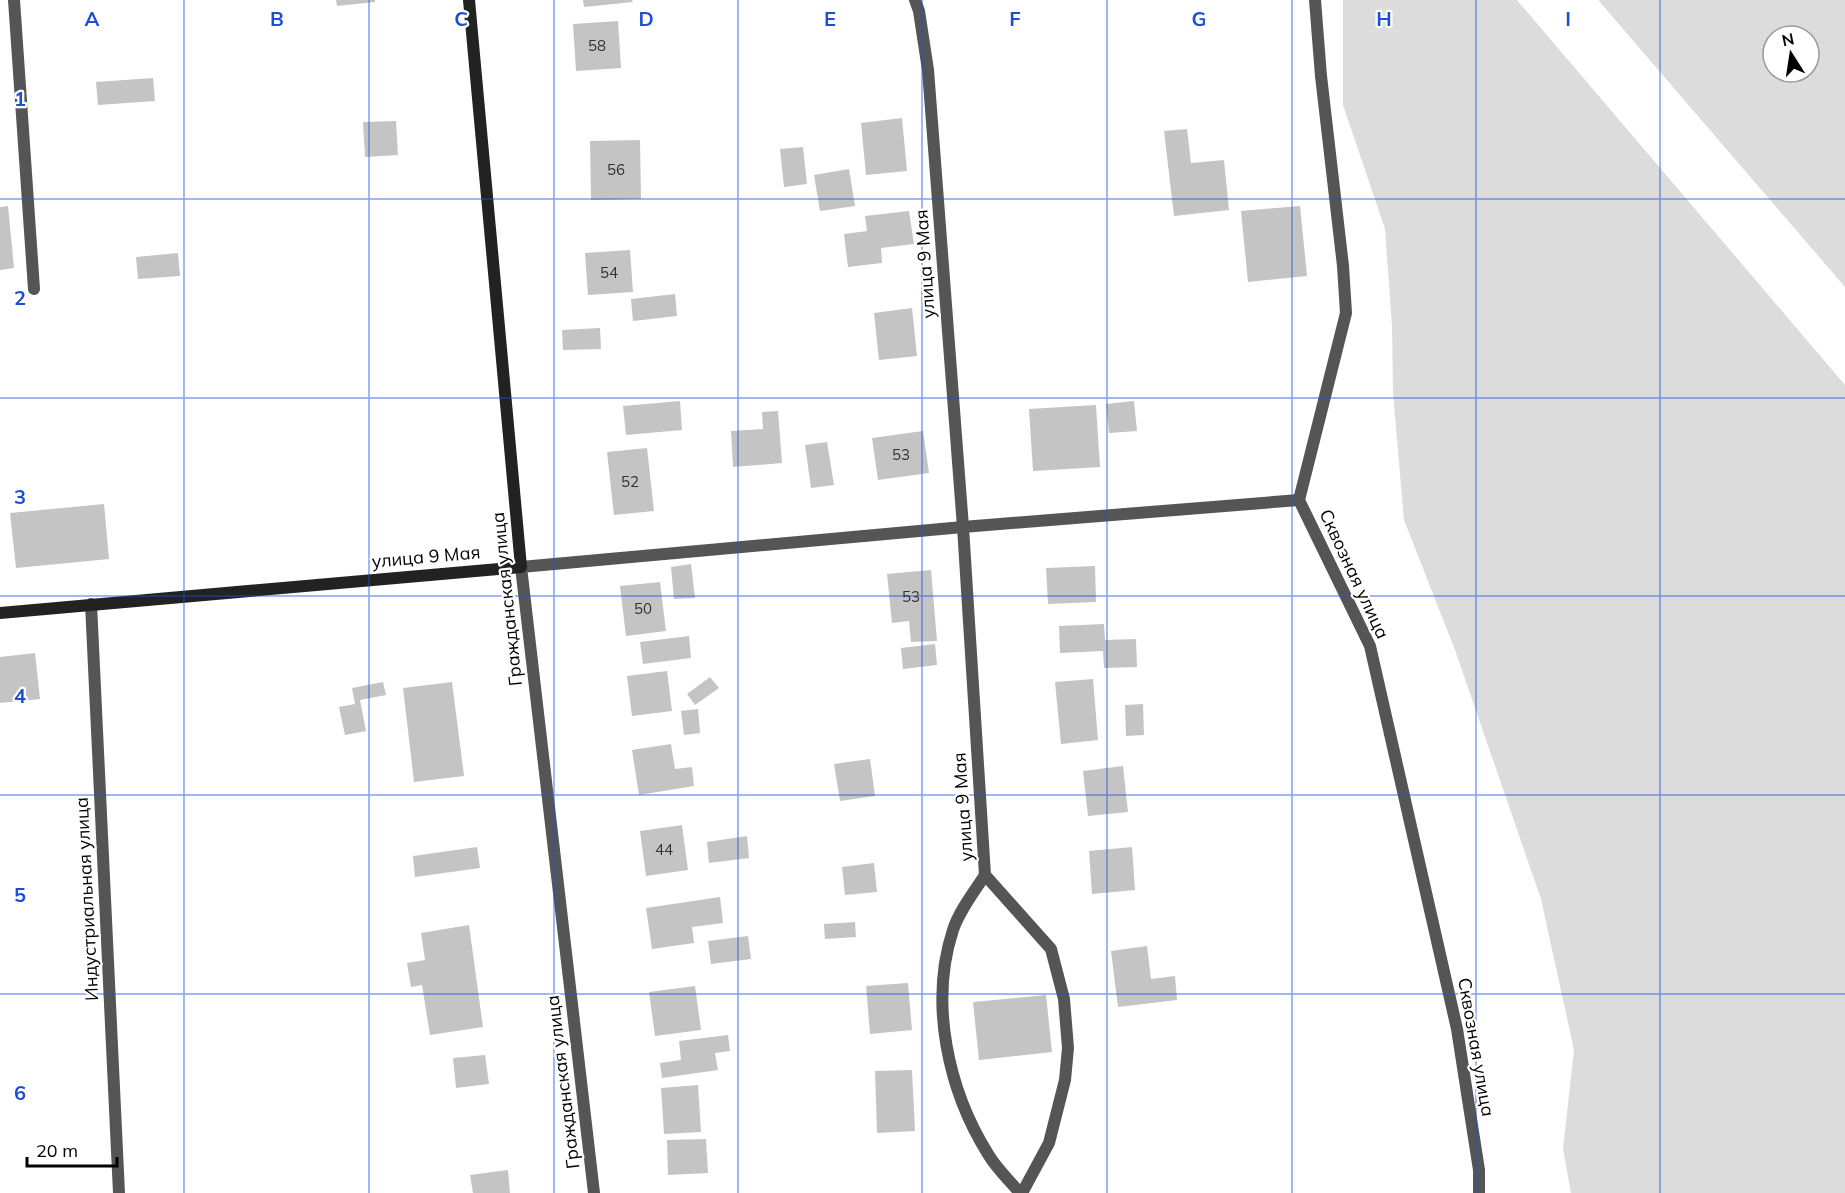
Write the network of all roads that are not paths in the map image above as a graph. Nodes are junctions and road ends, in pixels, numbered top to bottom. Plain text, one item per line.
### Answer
1 (14, 0) edge
2 (469, 0) edge
3 (915, 0) edge
4 (1315, 0) edge
5 (34, 289) dead end
6 (1299, 500) junction
7 (963, 527) junction
8 (521, 567) junction
9 (91, 604) junction
10 (0, 613) edge
11 (985, 875) junction
12 (119, 1193) edge
13 (594, 1193) edge
14 (1021, 1193) edge
15 (1479, 1193) edge

1 - 5 street
2 - 8 street, Гражданская улица
3 - 7 street, улица 9 Мая
4 - 6 street, Сквозная улица
6 - 7 street, улица 9 Мая
6 - 15 street, Сквозная улица
7 - 8 street, улица 9 Мая
7 - 11 street, улица 9 Мая
8 - 9 street, улица 9 Мая
8 - 13 street, Гражданская улица
9 - 10 street, улица 9 Мая
9 - 12 street, Индустриальная улица
11 - 14 street
11 - 14 street, улица 9 Мая

